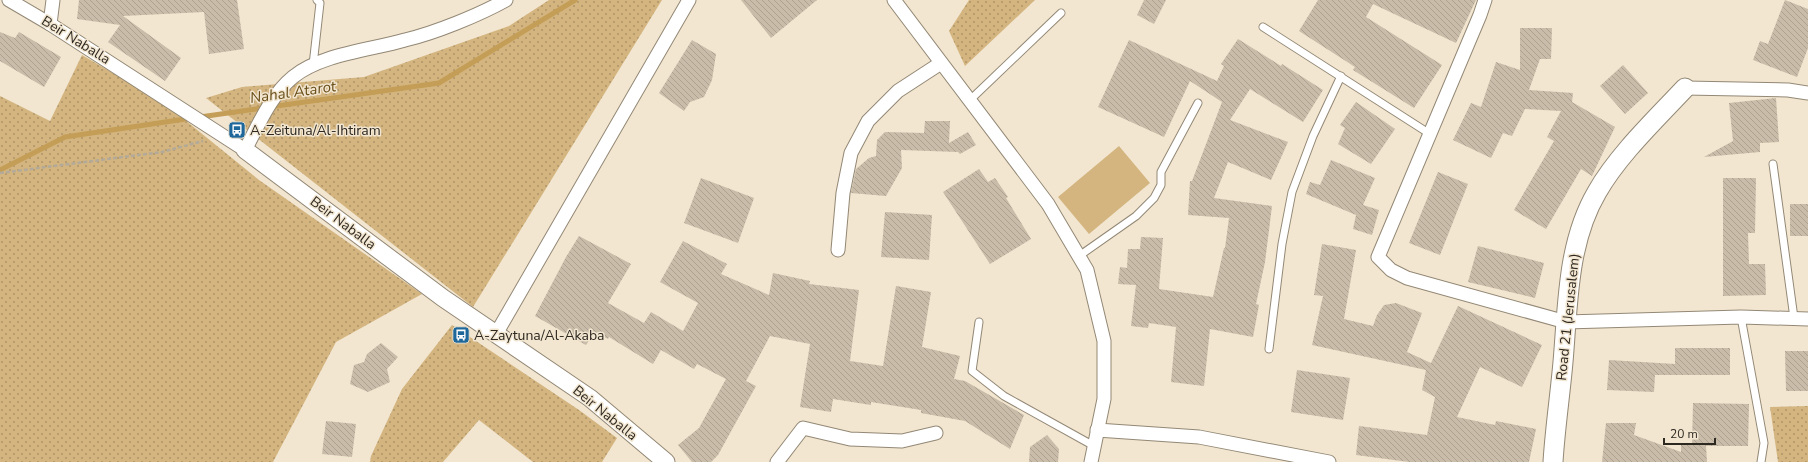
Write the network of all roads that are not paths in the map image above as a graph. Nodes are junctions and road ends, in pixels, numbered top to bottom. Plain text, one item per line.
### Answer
1 (9, 0) edge
2 (53, 0) edge
3 (317, 0) edge
4 (506, 0) edge
5 (689, 0) edge
6 (894, 0) edge
7 (1485, 0) edge
8 (1061, 13) dead end
9 (50, 24) junction
10 (1264, 27) dead end
11 (941, 63) junction
12 (313, 65) junction
13 (1341, 76) junction
14 (1685, 88) joint
15 (1808, 93) edge
16 (969, 101) junction
17 (1198, 103) dead end
18 (1430, 134) junction
19 (245, 150) junction
20 (1773, 164) dead end
21 (838, 250) dead end
22 (1079, 256) junction
23 (1741, 317) junction
24 (1794, 318) junction
25 (1808, 319) edge
26 (979, 322) dead end
27 (1566, 322) junction
28 (496, 334) junction
29 (1269, 349) dead end
30 (1098, 430) junction
31 (936, 433) dead end
32 (1094, 446) junction
33 (1316, 461) edge
34 (666, 462) edge
35 (777, 462) edge
36 (1091, 462) edge
37 (1329, 462) edge
38 (1553, 462) edge
39 (1761, 462) edge

1 - 9 street, Beir Naballa
2 - 9 street
3 - 12 lane
4 - 12 street
5 - 28 street
6 - 11 street
7 - 18 street
8 - 16 lane
9 - 19 street, Beir Naballa
10 - 13 lane
11 - 16 street
11 - 21 street
12 - 19 street
13 - 18 lane
13 - 29 lane
14 - 15 street
14 - 27 main road, Road 21 (Jerusalem)
16 - 22 street
17 - 22 lane
18 - 27 street
19 - 28 street, Beir Naballa
20 - 24 lane
22 - 30 street
23 - 24 street
23 - 27 street
23 - 39 lane
24 - 25 street
26 - 32 lane
27 - 38 main road, Road 21 (Jerusalem)
28 - 34 street, Beir Naballa
30 - 32 street
30 - 33 street
31 - 35 street
32 - 36 street
33 - 37 street

